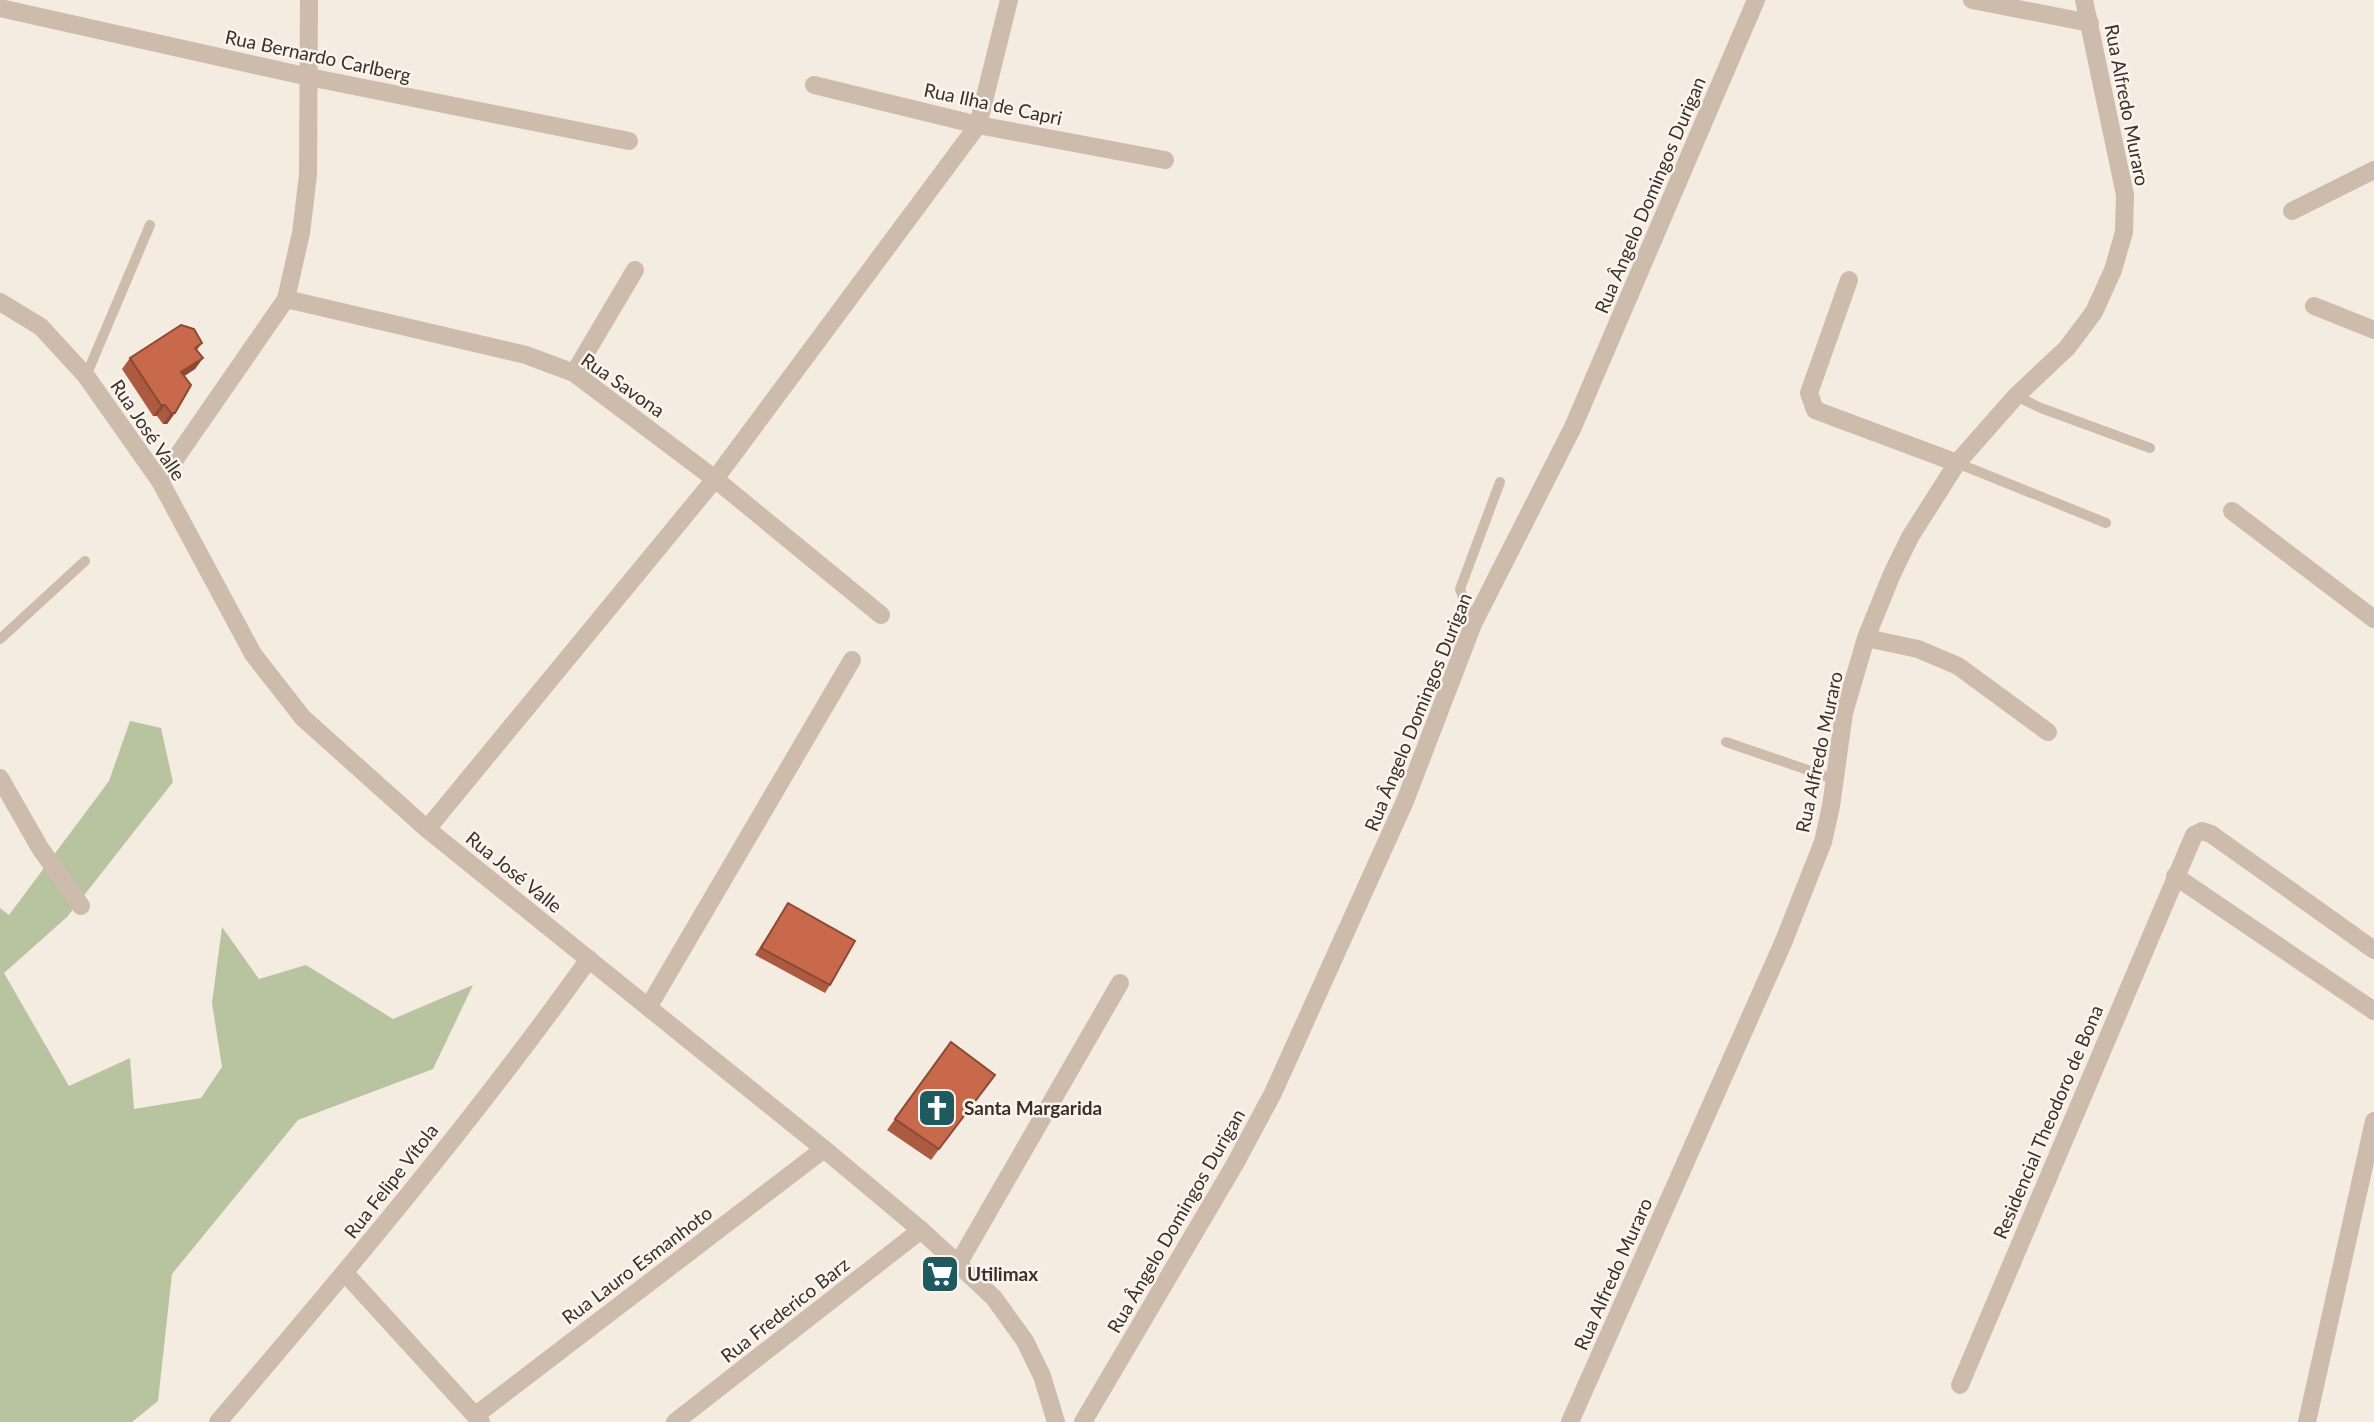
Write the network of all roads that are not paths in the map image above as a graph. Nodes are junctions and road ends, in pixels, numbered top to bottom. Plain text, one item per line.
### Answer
1 (309, 0) edge
2 (1009, 0) edge
3 (1756, 0) edge
4 (1972, 0) edge
5 (2084, 0) edge
6 (0, 8) edge
7 (2090, 23) junction
8 (309, 77) junction
9 (814, 85) dead end
10 (978, 125) junction
11 (629, 141) dead end
12 (1165, 160) dead end
13 (2374, 170) edge
14 (2292, 211) dead end
15 (150, 225) dead end
16 (635, 270) dead end
17 (1849, 280) dead end
18 (286, 299) junction
19 (0, 302) edge
20 (2315, 306) dead end
21 (2374, 330) edge
22 (574, 373) junction
23 (86, 376) junction
24 (2016, 396) junction
25 (2150, 448) dead end
26 (1957, 463) junction
27 (715, 479) junction
28 (160, 481) junction
29 (1500, 481) dead end
30 (2232, 511) dead end
31 (2106, 523) dead end
32 (85, 561) dead end
33 (881, 615) dead end
34 (2374, 619) edge
35 (1473, 624) junction
36 (1866, 638) junction
37 (0, 639) edge
38 (852, 660) dead end
39 (2048, 732) dead end
40 (1726, 742) dead end
41 (0, 778) edge
42 (1834, 779) junction
43 (428, 829) junction
44 (2175, 876) junction
45 (81, 906) dead end
46 (2374, 950) edge
47 (589, 959) junction
48 (1120, 983) dead end
49 (649, 1006) junction
50 (2374, 1011) edge
51 (2374, 1121) edge
52 (824, 1149) junction
53 (921, 1230) junction
54 (958, 1264) junction
55 (345, 1273) junction
56 (1960, 1385) dead end
57 (478, 1419) edge
58 (218, 1422) edge
59 (675, 1422) edge
60 (1056, 1422) edge
61 (1073, 1422) edge
62 (1083, 1422) edge
63 (1570, 1422) edge
64 (2307, 1422) edge

1 - 8 street
2 - 10 street
3 - 35 street, Rua Ângelo Domingos Durigan
4 - 7 street
5 - 7 street, Rua Alfredo Muraro
6 - 8 street, Rua Bernardo Carlberg
7 - 24 street, Rua Alfredo Muraro
8 - 11 street, Rua Bernardo Carlberg
8 - 18 street
9 - 10 street, Rua Ilha de Capri
10 - 12 street, Rua Ilha de Capri
10 - 27 street
13 - 14 street
15 - 23 lane
16 - 22 street
17 - 26 street
18 - 22 street, Rua Savona
18 - 28 street
19 - 23 street, Rua José Valle
20 - 21 street
22 - 27 street, Rua Savona
23 - 28 street, Rua José Valle
24 - 25 lane
24 - 26 street, Rua Alfredo Muraro
26 - 31 lane
26 - 36 street, Rua Alfredo Muraro
27 - 33 street, Rua Savona
27 - 43 street
28 - 43 street, Rua José Valle
29 - 35 lane
30 - 34 street
32 - 37 lane
35 - 62 street, Rua Ângelo Domingos Durigan
36 - 39 street
36 - 42 street, Rua Alfredo Muraro
38 - 49 street
40 - 42 lane
41 - 45 street
42 - 63 street, Rua Alfredo Muraro
43 - 47 street, Rua José Valle
44 - 46 street, Residencial Theodoro de Bona
44 - 50 street
44 - 56 street, Residencial Theodoro de Bona
47 - 49 street, Rua José Valle
47 - 55 street, Rua Felipe Vítola
48 - 54 street
49 - 52 street, Rua José Valle
51 - 64 street
52 - 53 street, Rua José Valle
52 - 57 street, Rua Lauro Esmanhoto
53 - 54 street, Rua José Valle
53 - 59 street, Rua Frederico Barz
54 - 60 street, Rua José Valle
55 - 57 street
55 - 58 street, Rua Felipe Vítola
60 - 61 street

